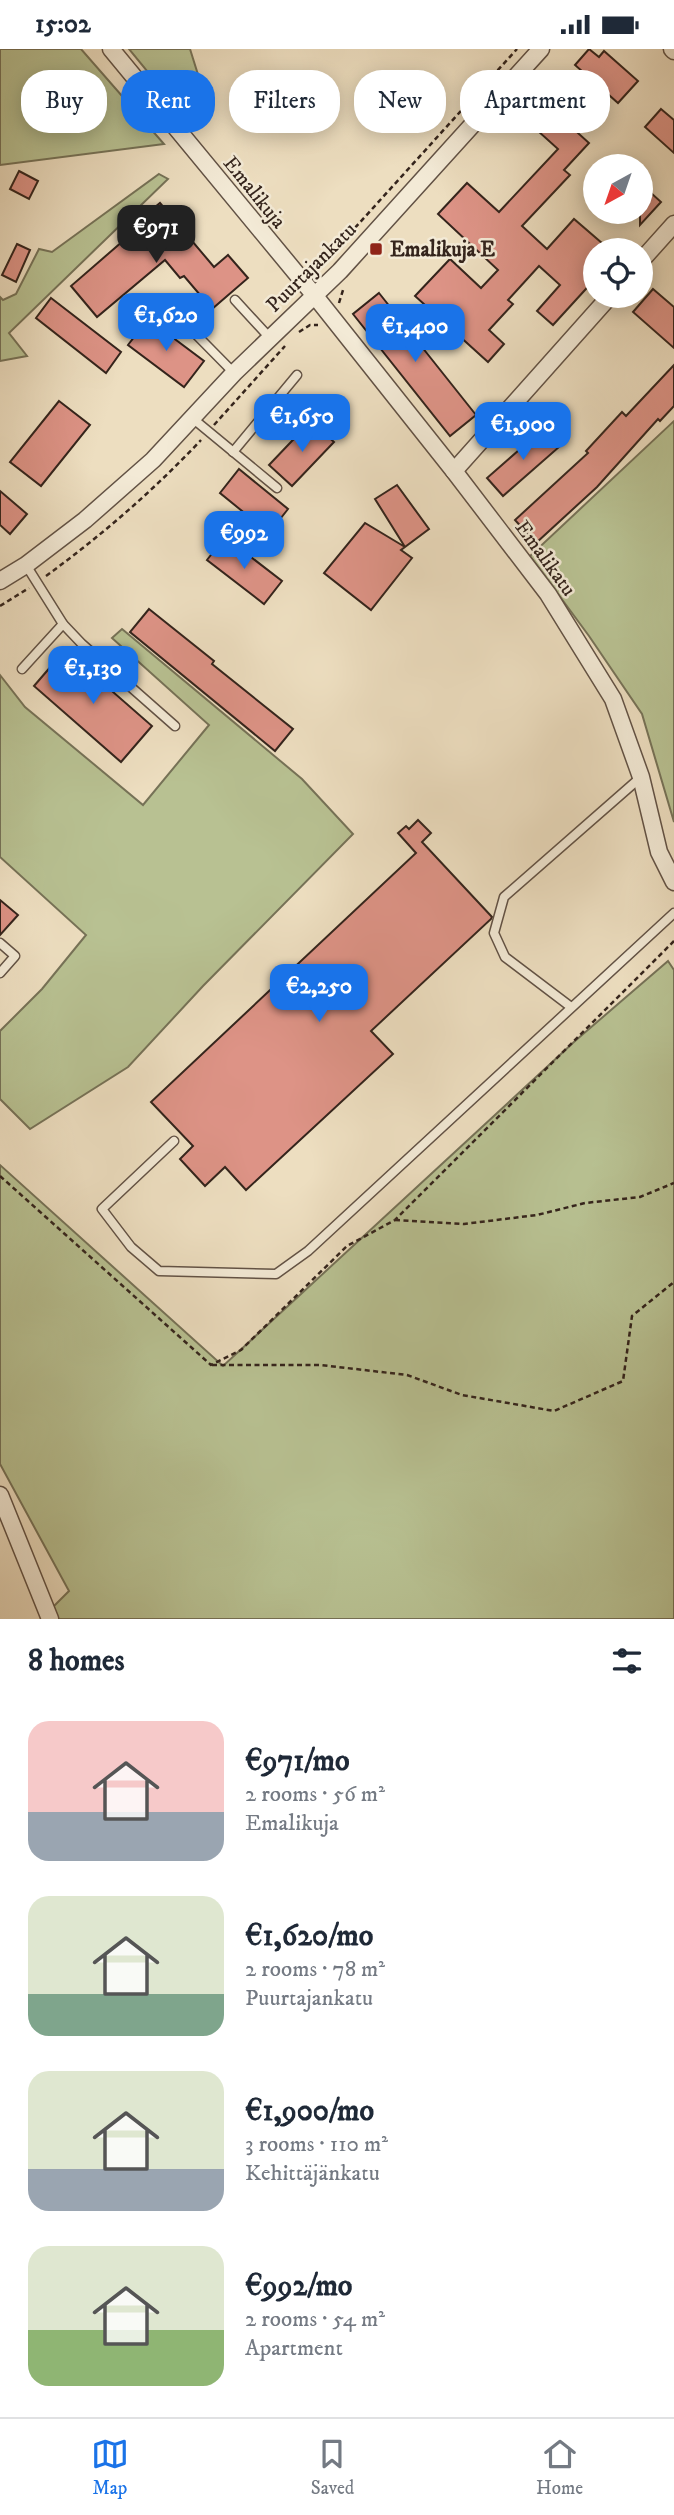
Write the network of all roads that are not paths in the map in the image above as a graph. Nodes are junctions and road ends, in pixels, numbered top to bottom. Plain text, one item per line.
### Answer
1 (111, 49) edge
2 (541, 49) edge
3 (674, 224) edge
4 (653, 247) edge
5 (309, 290) junction
6 (235, 300) dead end
7 (163, 301) dead end
8 (599, 308) edge
9 (270, 338) junction
10 (234, 373) junction
11 (297, 375) dead end
12 (191, 417) junction
13 (233, 452) junction
14 (454, 471) junction
15 (277, 488) dead end
16 (26, 565) junction
17 (0, 582) edge
18 (63, 624) junction
19 (22, 669) dead end
20 (175, 726) dead end
21 (641, 777) junction
22 (674, 883) edge
23 (674, 913) edge
24 (0, 943) edge
25 (0, 973) edge
26 (571, 1007) junction
27 (174, 1141) dead end
28 (0, 1495) edge
29 (50, 1619) edge

1 - 5 street, Emalikuja
2 - 5 street, Puurtajankatu
3 - 4 street
5 - 9 street, Puurtajankatu
5 - 14 street, Emalikatu
6 - 9 lane
7 - 10 lane
8 - 14 street
9 - 10 street, Puurtajankatu
10 - 12 street, Puurtajankatu
11 - 13 lane
12 - 13 lane
12 - 16 street, Puurtajankatu
13 - 15 lane
14 - 21 street, Emalikatu
16 - 17 street, Puurtajankatu
16 - 18 lane
18 - 19 lane
18 - 20 lane
21 - 22 street, Emalikatu
21 - 26 lane
23 - 26 lane
24 - 25 lane
26 - 27 lane
28 - 29 street

